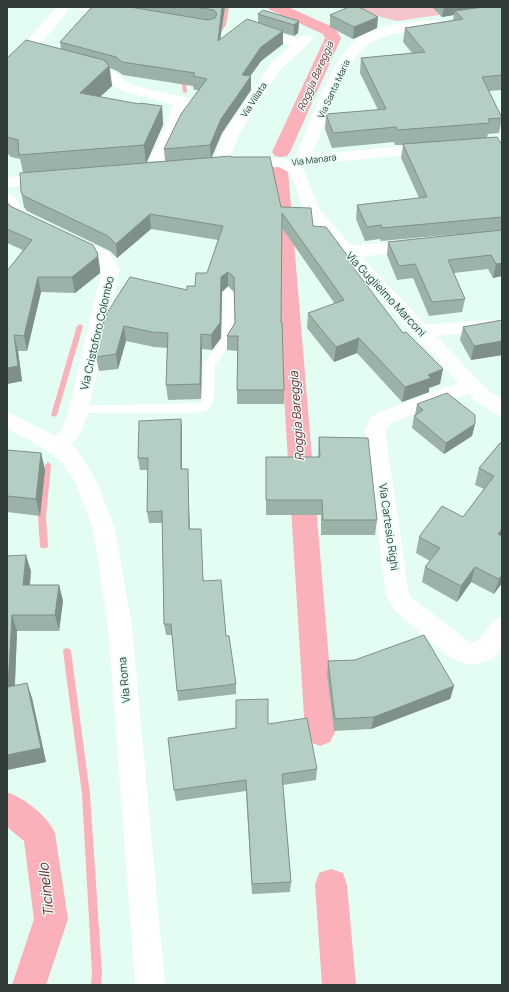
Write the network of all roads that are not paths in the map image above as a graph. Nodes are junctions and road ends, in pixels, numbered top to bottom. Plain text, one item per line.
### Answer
1 (63, 7) edge
2 (86, 7) edge
3 (132, 15) edge
4 (449, 21) edge
5 (253, 28) edge
6 (303, 42) joint
7 (68, 64) edge
8 (7, 68) edge
9 (447, 148) edge
10 (295, 162) junction
11 (216, 165) joint
12 (153, 171) edge
13 (65, 178) edge
14 (7, 182) edge
15 (7, 198) edge
16 (432, 244) edge
17 (347, 252) junction
18 (228, 292) dead end
19 (502, 325) edge
20 (421, 331) junction
21 (471, 386) junction
22 (502, 409) edge
23 (78, 410) junction
24 (7, 420) edge
25 (58, 447) junction
26 (502, 626) edge
27 (150, 985) edge

1 - 8 street
2 - 3 street
4 - 10 street, Via Santa Maria
5 - 6 street, Via Villata
6 - 11 street, Via Villata
7 - 12 street
9 - 10 street, Via Manara
10 - 11 street, Via Manara
10 - 17 street, Via Guglielmo Marconi
13 - 14 street
15 - 23 street, Via Cristoforo Colombo
16 - 17 street
17 - 20 street, Via Guglielmo Marconi
18 - 23 lane
19 - 20 street
20 - 21 street, Via Guglielmo Marconi
21 - 22 street, Via Guglielmo Marconi
21 - 26 street, Via Cartesio Righi
23 - 25 street, Via Cristoforo Colombo
24 - 25 street, Via Roma
25 - 27 street, Via Roma

